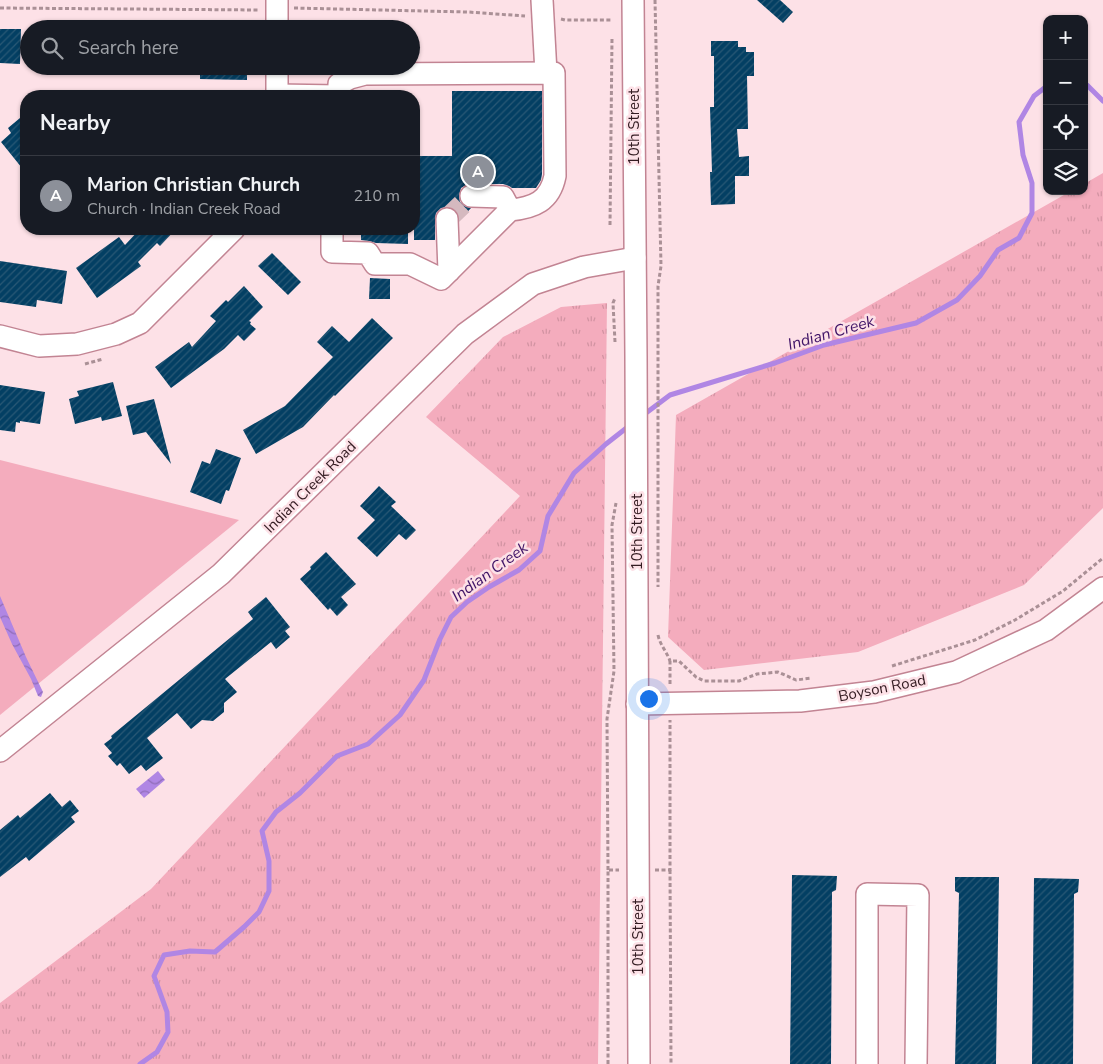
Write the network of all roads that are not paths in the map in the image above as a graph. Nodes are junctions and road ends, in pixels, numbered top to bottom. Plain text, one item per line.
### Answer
1 (633, 0) edge
2 (542, 8) edge
3 (546, 73) junction
4 (420, 74) edge
5 (277, 75) edge
6 (361, 75) edge
7 (277, 90) edge
8 (339, 90) edge
9 (471, 196) dead end
10 (510, 210) junction
11 (446, 219) dead end
12 (228, 235) edge
13 (332, 235) edge
14 (635, 258) junction
15 (449, 271) junction
16 (0, 336) edge
17 (1103, 588) edge
18 (637, 704) junction
19 (0, 751) edge
20 (639, 1064) edge
21 (867, 1064) edge
22 (916, 1064) edge

1 - 14 street, 10th Street
2 - 3 street
3 - 4 street
3 - 10 street
5 - 7 street
6 - 8 street
9 - 10 street
10 - 15 street
11 - 15 street
12 - 16 street
13 - 15 street
14 - 18 street, 10th Street
14 - 19 street, Indian Creek Road
17 - 18 street, Boyson Road
18 - 20 street, 10th Street
21 - 22 street

